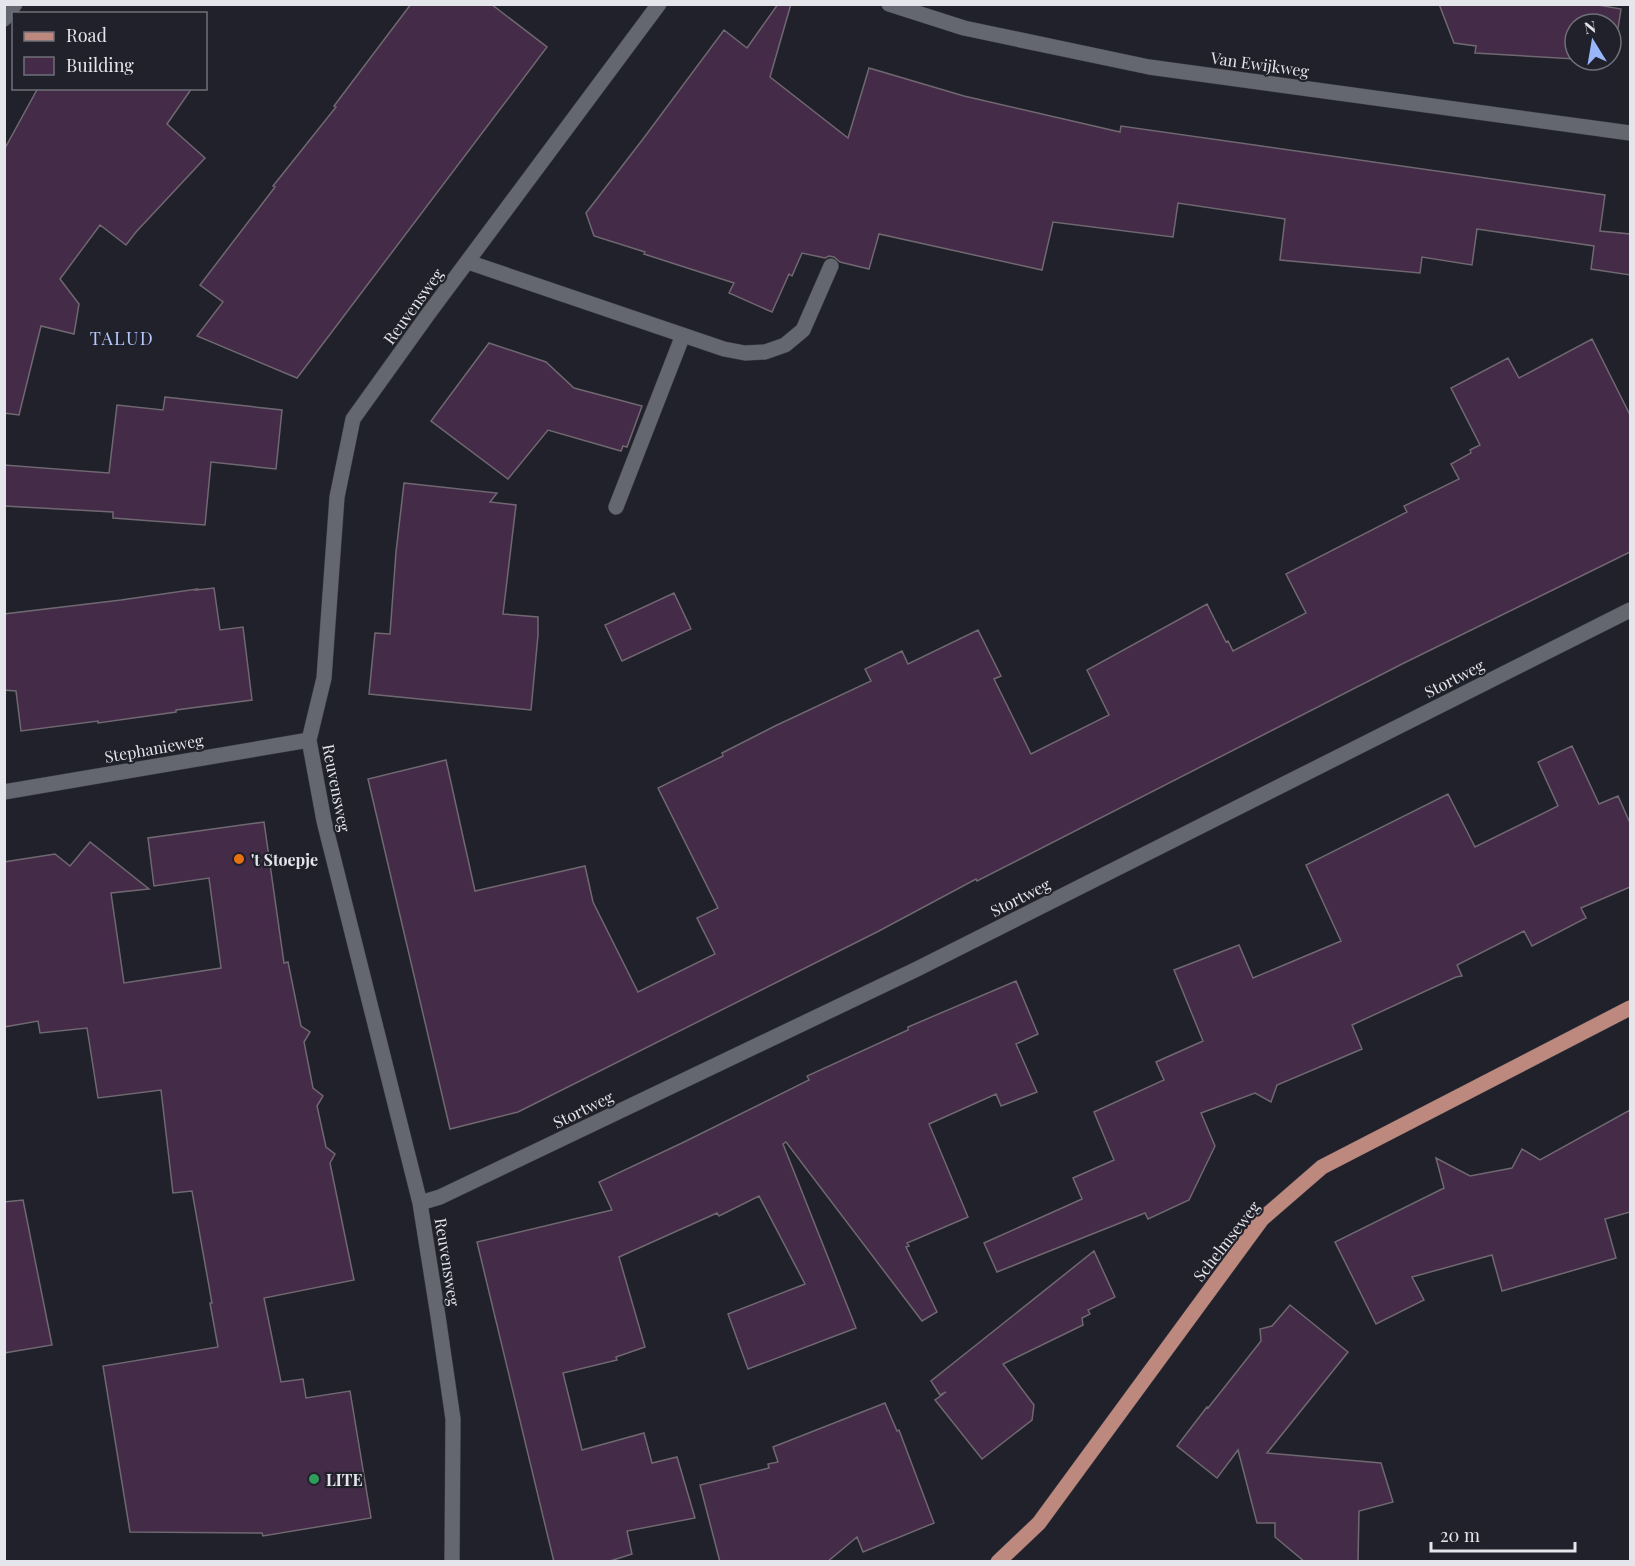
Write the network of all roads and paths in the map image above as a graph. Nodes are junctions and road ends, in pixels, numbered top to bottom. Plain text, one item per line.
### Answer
1 (15, 4) edge
2 (659, 4) edge
3 (889, 4) edge
4 (4, 20) edge
5 (1630, 133) edge
6 (468, 262) junction
7 (831, 266) dead end
8 (683, 335) junction
9 (616, 507) dead end
10 (1630, 610) edge
11 (309, 740) junction
12 (4, 792) edge
13 (1630, 1008) edge
14 (420, 1203) junction
15 (452, 1562) edge
16 (999, 1562) edge

1 - 4 street
2 - 6 street, Reuvensweg
3 - 5 street, Van Ewijkweg
6 - 8 street
6 - 11 street, Reuvensweg
7 - 8 street
8 - 9 street
10 - 14 street, Stortweg
11 - 12 street, Stephanieweg
11 - 14 street, Reuvensweg
13 - 16 main road, Schelmseweg
14 - 15 street, Reuvensweg

